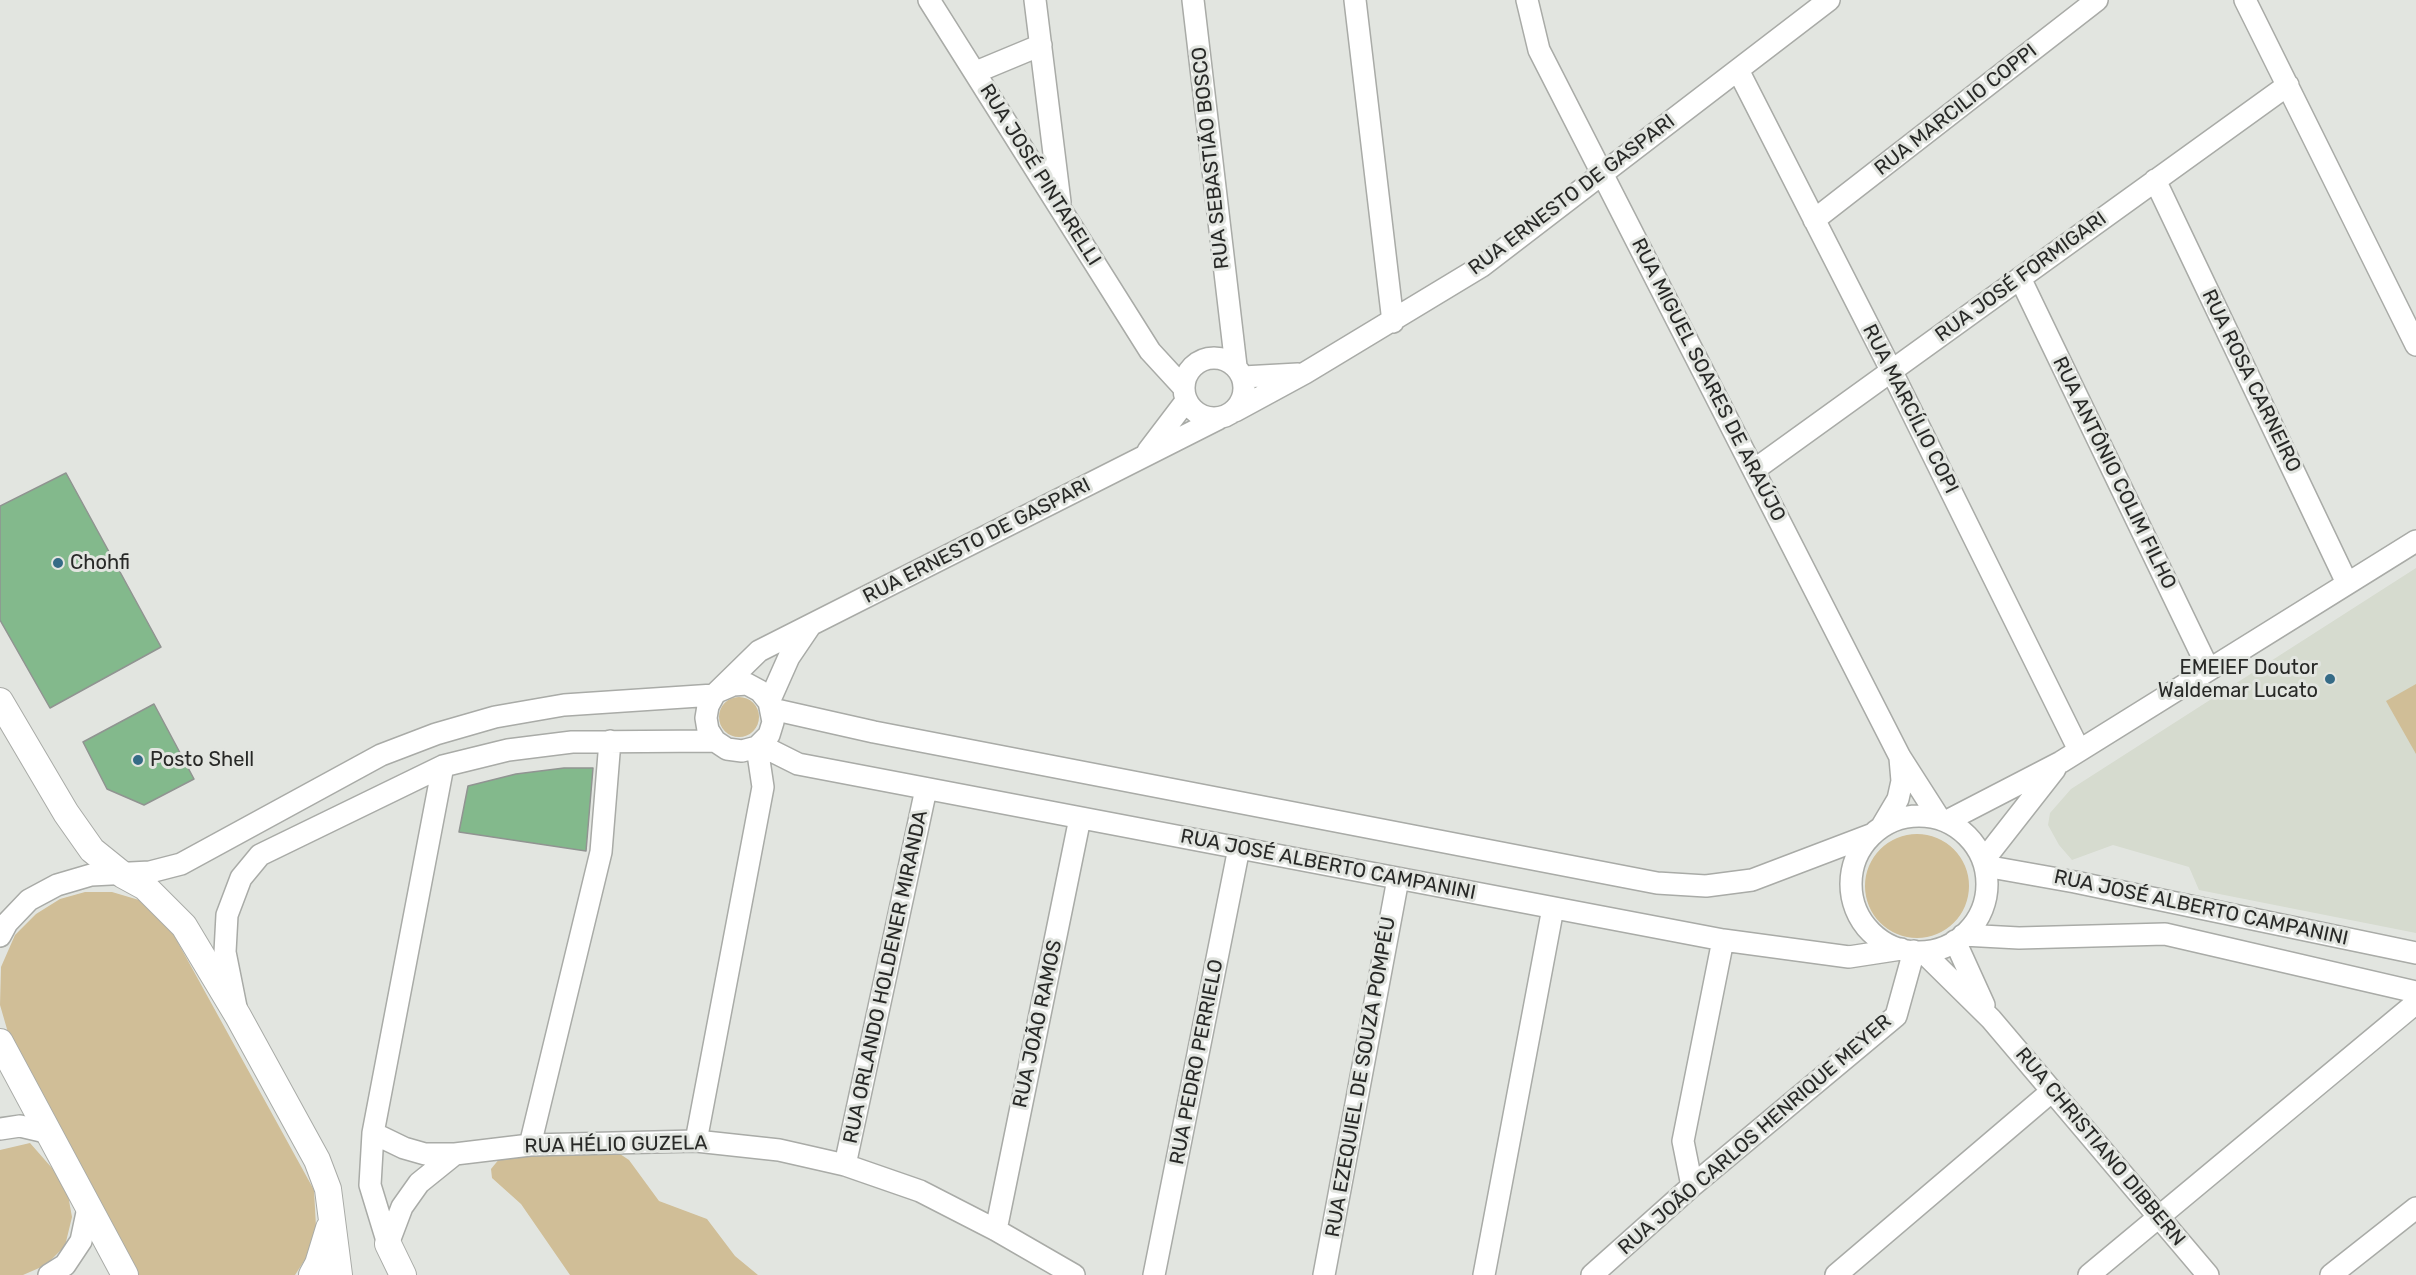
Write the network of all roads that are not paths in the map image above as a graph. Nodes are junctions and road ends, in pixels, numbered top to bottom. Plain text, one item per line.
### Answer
1 (929, 0) edge
2 (1035, 0) edge
3 (1193, 0) edge
4 (1355, 0) edge
5 (1527, 0) edge
6 (1829, 0) edge
7 (2097, 0) edge
8 (2245, 0) edge
9 (1041, 45) junction
10 (1737, 70) junction
11 (976, 72) junction
12 (2288, 85) junction
13 (1602, 173) junction
14 (2155, 180) junction
15 (1061, 210) junction
16 (1814, 220) junction
17 (2020, 278) junction
18 (1393, 322) junction
19 (2415, 342) edge
20 (1150, 351) junction
21 (1234, 367) junction
22 (1192, 368) junction
23 (1891, 370) junction
24 (1305, 373) junction
25 (1185, 395) junction
26 (1226, 415) junction
27 (1143, 457) junction
28 (1754, 470) junction
29 (2416, 541) edge
30 (2347, 582) junction
31 (810, 626) junction
32 (2208, 668) junction
33 (717, 693) junction
34 (0, 701) edge
35 (771, 705) junction
36 (610, 741) junction
37 (715, 741) junction
38 (758, 746) junction
39 (2079, 750) junction
40 (1900, 757) junction
41 (2061, 762) junction
42 (444, 766) junction
43 (926, 789) junction
44 (1080, 818) junction
45 (1943, 820) junction
46 (1877, 830) junction
47 (1239, 848) junction
48 (1984, 863) junction
49 (123, 875) junction
50 (1398, 879) junction
51 (1553, 908) junction
52 (0, 936) edge
53 (1959, 938) junction
54 (1723, 940) junction
55 (1913, 951) junction
56 (2416, 953) edge
57 (2416, 992) edge
58 (2416, 1003) edge
59 (238, 1016) junction
60 (1991, 1019) junction
61 (0, 1042) edge
62 (2052, 1091) junction
63 (0, 1129) edge
64 (373, 1133) junction
65 (50, 1134) junction
66 (696, 1141) junction
67 (530, 1145) junction
68 (455, 1154) junction
69 (845, 1165) junction
70 (1692, 1186) junction
71 (88, 1208) junction
72 (2416, 1208) edge
73 (332, 1213) junction
74 (2159, 1216) junction
75 (996, 1230) junction
76 (388, 1244) junction
77 (49, 1275) edge
78 (125, 1275) edge
79 (312, 1275) edge
80 (339, 1275) edge
81 (403, 1275) edge
82 (1074, 1275) edge
83 (1154, 1275) edge
84 (1324, 1275) edge
85 (1484, 1275) edge
86 (1592, 1275) edge
87 (1836, 1275) edge
88 (2089, 1275) edge
89 (2208, 1275) edge
90 (2331, 1275) edge

1 - 11 street, RUA JOSÉ PINTARELLI
2 - 9 street
3 - 21 street, RUA SEBASTIÃO BOSCO
4 - 18 street
5 - 13 street, RUA MIGUEL SOARES DE ARAÚJO
6 - 10 street, RUA ERNESTO DE GASPARI
7 - 16 street, RUA MARCILIO COPPI
8 - 12 street
9 - 11 street
9 - 15 street
10 - 13 street, RUA ERNESTO DE GASPARI
10 - 16 street, RUA MARCÍLIO COPI
11 - 15 street, RUA JOSÉ PINTARELLI
12 - 14 street, RUA JOSÉ FORMIGARI
12 - 19 street
13 - 18 street, RUA ERNESTO DE GASPARI
13 - 28 street, RUA MIGUEL SOARES DE ARAÚJO
14 - 17 street, RUA JOSÉ FORMIGARI
14 - 30 street, RUA ROSA CARNEIRO
15 - 20 street, RUA JOSÉ PINTARELLI
16 - 23 street, RUA MARCÍLIO COPI
17 - 23 street, RUA JOSÉ FORMIGARI
17 - 32 street, RUA ANTÔNIO COLIM FILHO
18 - 24 street, RUA ERNESTO DE GASPARI
20 - 22 street
20 - 25 street, RUA JOSÉ PINTARELLI
21 - 22 street
21 - 24 street, RUA ERNESTO DE GASPARI
21 - 26 street
22 - 25 street
23 - 28 street, RUA JOSÉ FORMIGARI
23 - 39 street, RUA MARCÍLIO COPI
24 - 26 street, RUA ERNESTO DE GASPARI
25 - 26 street
25 - 27 street, RUA ERNESTO DE GASPARI
26 - 27 street, RUA ERNESTO DE GASPARI
27 - 31 street, RUA ERNESTO DE GASPARI
28 - 40 street, RUA MIGUEL SOARES DE ARAÚJO
29 - 30 street
30 - 32 street
31 - 33 street, RUA ERNESTO DE GASPARI
31 - 35 street, RUA ERNESTO DE GASPARI
32 - 39 street
33 - 35 street
33 - 37 street
33 - 49 street
34 - 49 main road
35 - 38 street
35 - 46 street
36 - 37 street
36 - 42 street
36 - 67 street
37 - 38 street
38 - 43 street, RUA JOSÉ ALBERTO CAMPANINI
38 - 66 street
39 - 41 street
40 - 45 street, RUA MIGUEL SOARES DE ARAÚJO
40 - 46 street, RUA MIGUEL SOARES DE ARAÚJO
41 - 45 street
41 - 48 street
42 - 59 street
42 - 64 street
43 - 44 street, RUA JOSÉ ALBERTO CAMPANINI
43 - 69 street, RUA ORLANDO HOLDENER MIRANDA
44 - 47 street, RUA JOSÉ ALBERTO CAMPANINI
44 - 75 street, RUA JOÃO RAMOS
45 - 46 street
45 - 48 street
46 - 55 street
47 - 50 street, RUA JOSÉ ALBERTO CAMPANINI
47 - 83 street, RUA PEDRO PERRIELO
48 - 53 street
48 - 56 street, RUA JOSÉ ALBERTO CAMPANINI
49 - 52 street
49 - 59 main road
50 - 51 street, RUA JOSÉ ALBERTO CAMPANINI
50 - 84 street, RUA EZEQUIEL DE SOUZA POMPÉU
51 - 54 street, RUA JOSÉ ALBERTO CAMPANINI
51 - 85 street
53 - 55 street
53 - 57 street, RUA JOSÉ ALBERTO CAMPANINI
53 - 60 street, RUA CHRISTIANO DIBBERN
54 - 55 street, RUA JOSÉ ALBERTO CAMPANINI
54 - 70 street
55 - 60 street, RUA CHRISTIANO DIBBERN
55 - 70 street, RUA JOÃO CARLOS HENRIQUE MEYER
58 - 74 street
59 - 73 main road
60 - 62 street, RUA CHRISTIANO DIBBERN
61 - 65 main road
62 - 74 street, RUA CHRISTIANO DIBBERN
62 - 87 street
63 - 65 street
64 - 68 street, RUA HÉLIO GUZELA
64 - 76 street
65 - 71 main road
66 - 67 street, RUA HÉLIO GUZELA
66 - 69 street, RUA HÉLIO GUZELA
67 - 68 street, RUA HÉLIO GUZELA
68 - 76 street
69 - 75 street, RUA HÉLIO GUZELA
70 - 86 street, RUA JOÃO CARLOS HENRIQUE MEYER
71 - 77 street
71 - 78 main road
72 - 90 street
73 - 79 main road
73 - 80 main road
74 - 88 street
74 - 89 street, RUA CHRISTIANO DIBBERN
75 - 82 street, RUA HÉLIO GUZELA
76 - 81 main road

